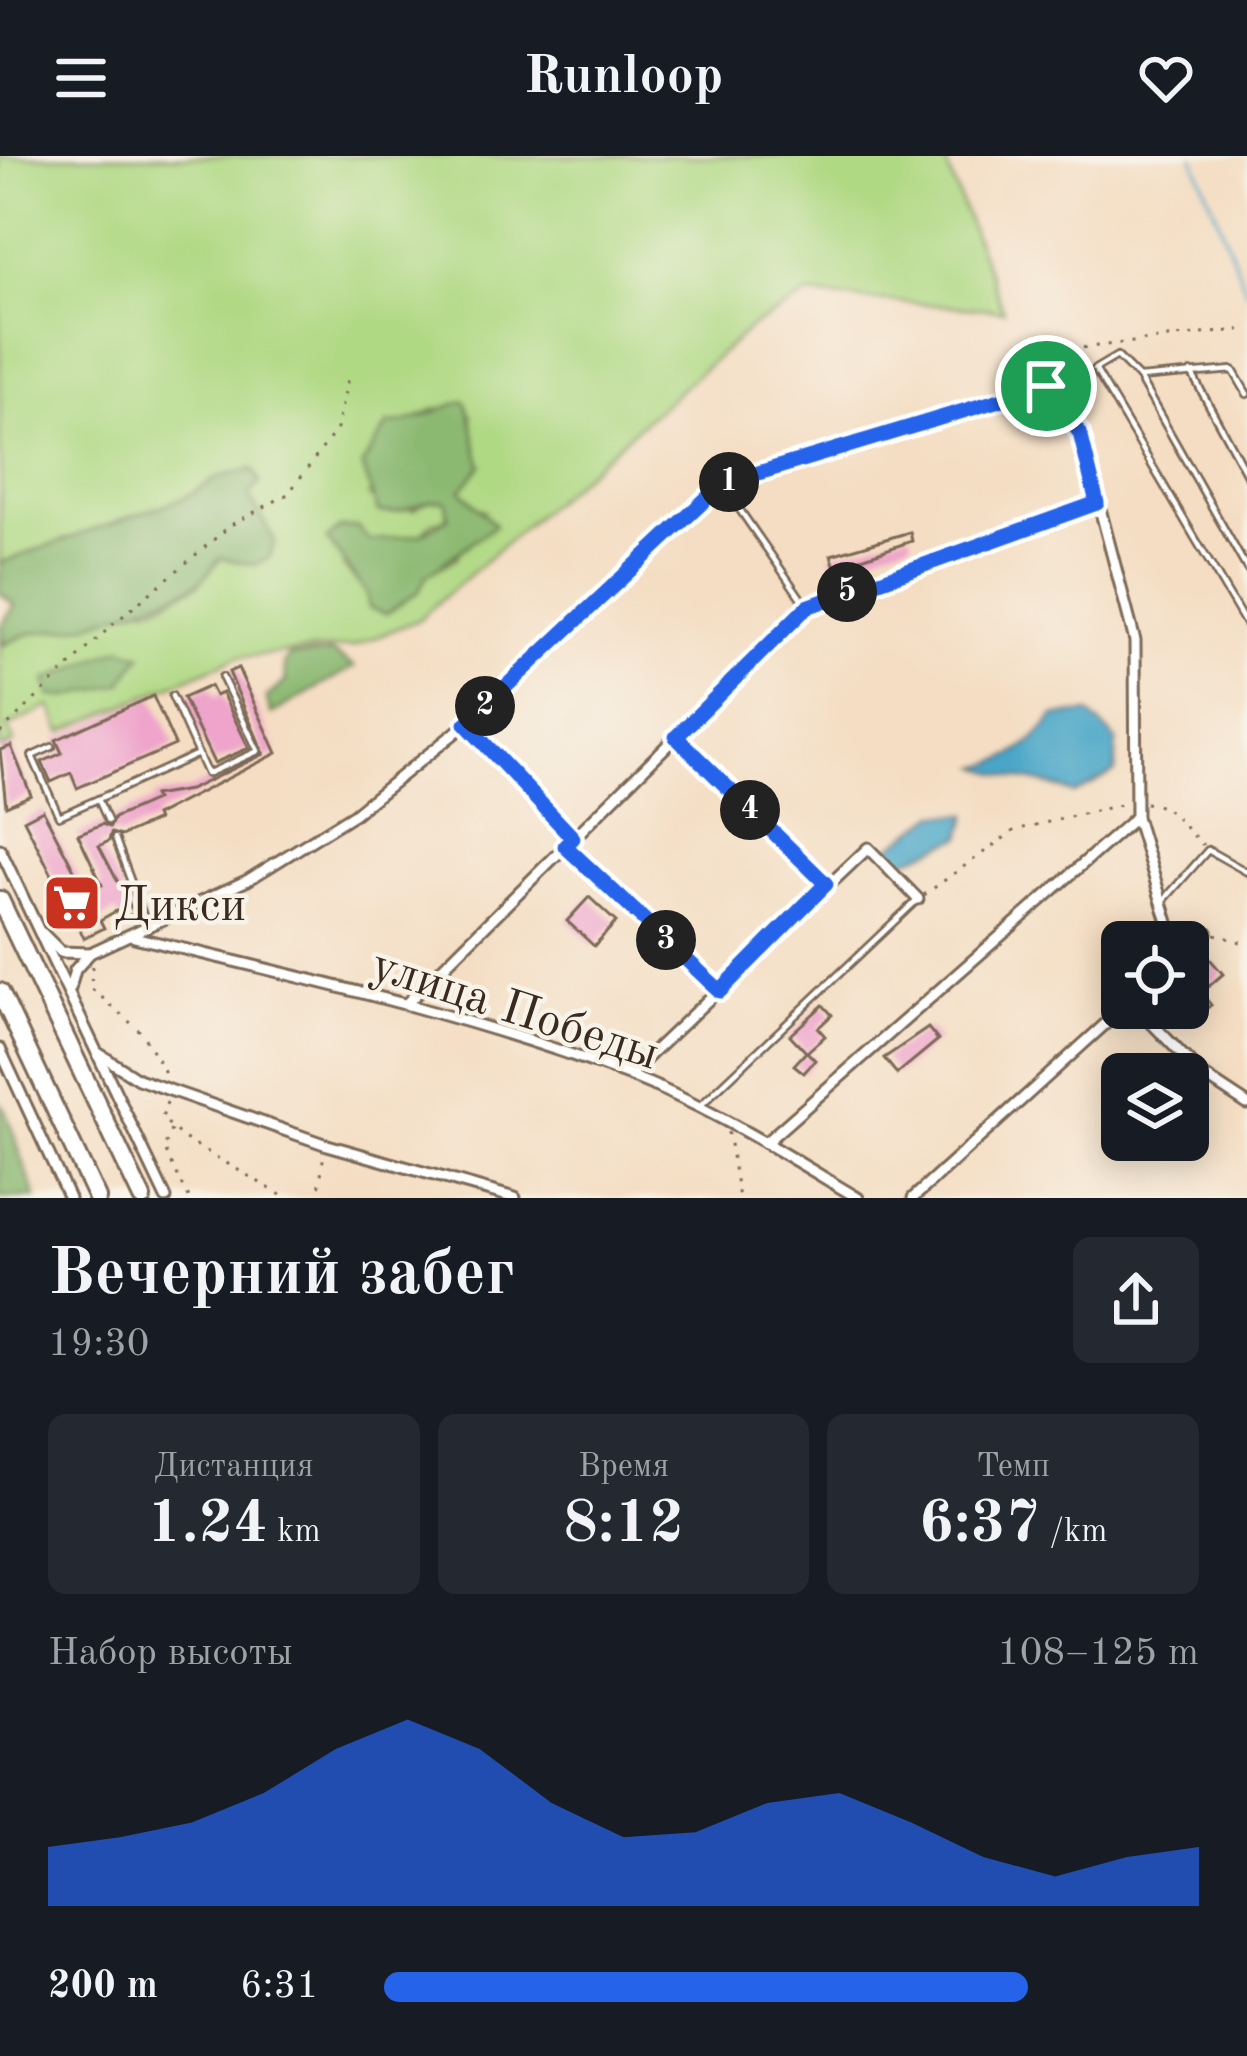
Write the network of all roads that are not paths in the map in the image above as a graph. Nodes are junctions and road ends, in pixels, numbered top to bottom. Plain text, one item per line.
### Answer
1 (1191, 372) junction
2 (1138, 378) junction
3 (1246, 390) edge
4 (1247, 475) edge
5 (722, 484) junction
6 (1097, 503) junction
7 (1247, 569) edge
8 (807, 607) junction
9 (1247, 626) edge
10 (222, 677) dead end
11 (172, 696) dead end
12 (466, 724) junction
13 (676, 737) junction
14 (52, 747) dead end
15 (198, 754) junction
16 (98, 799) junction
17 (1136, 817) junction
18 (108, 821) dead end
19 (116, 838) dead end
20 (569, 842) junction
21 (0, 849) edge
22 (1247, 872) edge
23 (826, 884) junction
24 (917, 899) joint
25 (0, 900) edge
26 (1160, 904) junction
27 (1166, 921) edge
28 (148, 928) junction
29 (42, 933) junction
30 (132, 937) junction
31 (90, 953) junction
32 (720, 991) junction
33 (0, 992) edge
34 (70, 994) junction
35 (407, 1003) junction
36 (1101, 1028) edge
37 (1157, 1029) edge
38 (0, 1049) edge
39 (98, 1054) junction
40 (629, 1076) junction
41 (138, 1079) junction
42 (120, 1099) junction
43 (1247, 1104) edge
44 (697, 1109) junction
45 (766, 1143) junction
46 (69, 1198) edge
47 (97, 1198) edge
48 (142, 1198) edge
49 (166, 1198) edge
50 (515, 1198) edge
51 (858, 1198) edge
52 (914, 1198) edge

1 - 2 lane
1 - 3 lane
1 - 4 lane
2 - 7 lane
2 - 9 lane
5 - 6 street
5 - 8 lane
5 - 12 street
6 - 8 street
6 - 17 street
8 - 13 street
10 - 15 lane
11 - 15 lane
12 - 20 lane
12 - 28 street
13 - 20 street
13 - 23 lane
14 - 16 lane
15 - 16 lane
16 - 18 lane
17 - 26 street
17 - 45 street
19 - 28 lane
20 - 32 lane
20 - 35 street
21 - 29 street
22 - 26 lane
23 - 24 street
23 - 32 street
24 - 44 lane
25 - 48 highway
26 - 27 street
28 - 30 street
29 - 31 street
29 - 34 street
30 - 31 street
30 - 35 street, улица Победы
31 - 34 street
32 - 40 street
33 - 47 highway
34 - 39 street
35 - 40 street, улица Победы
36 - 52 street
37 - 43 street
38 - 46 street
39 - 41 street
39 - 42 street
40 - 44 street, улица Победы
41 - 42 street
41 - 50 street
42 - 49 street
44 - 45 street, улица Победы
45 - 51 street, улица Победы

